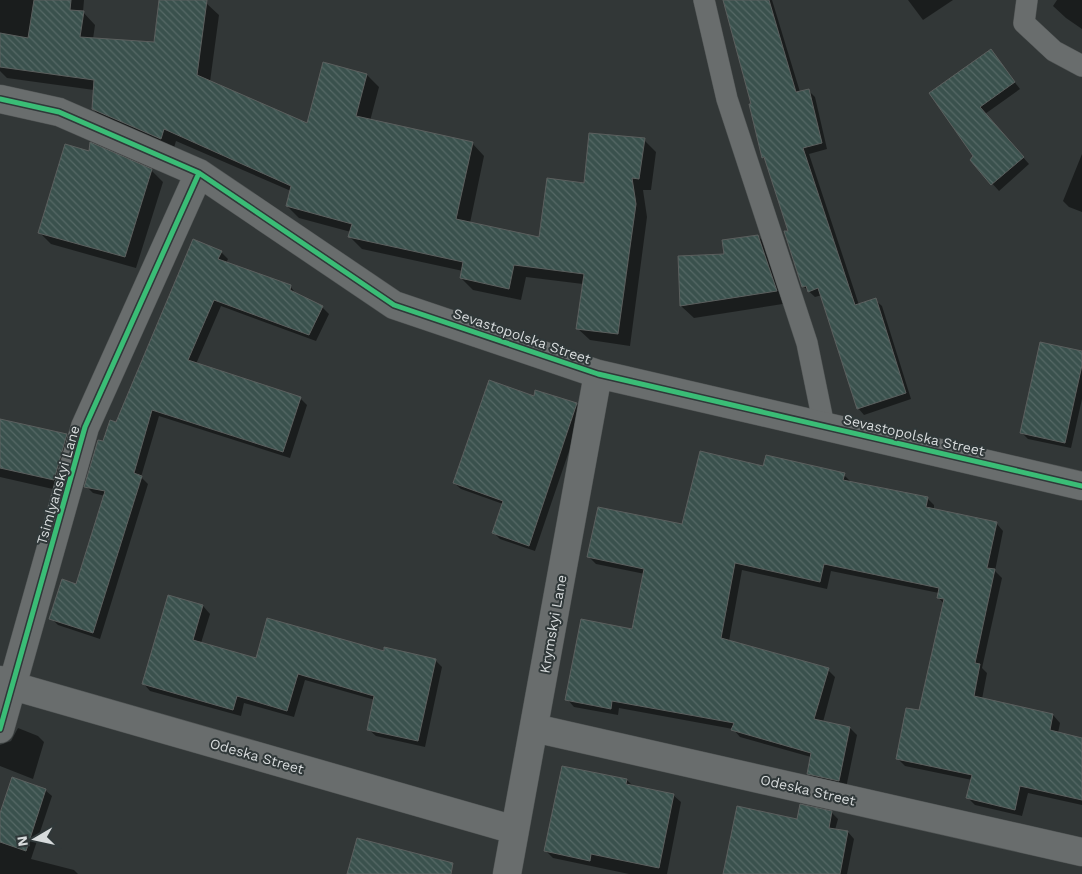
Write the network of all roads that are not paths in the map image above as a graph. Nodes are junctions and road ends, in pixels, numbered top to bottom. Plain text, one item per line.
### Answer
1 (704, 0) edge
2 (1027, 0) edge
3 (1082, 66) edge
4 (0, 100) edge
5 (199, 173) junction
6 (598, 374) junction
7 (824, 426) junction
8 (1082, 486) edge
9 (6, 683) edge
10 (534, 728) junction
11 (0, 729) edge
12 (516, 830) junction
13 (1082, 852) edge
14 (508, 874) edge

1 - 7 lane
2 - 3 lane
4 - 5 street, Sevastopolska Street
5 - 6 street, Sevastopolska Street
5 - 9 street, Tsimlyanskyi Lane
6 - 7 street, Sevastopolska Street
6 - 10 street, Krymskyi Lane
7 - 8 street, Sevastopolska Street
9 - 11 street, Tsimlyanskyi Lane
9 - 12 street, Odeska Street
10 - 12 street, Krymskyi Lane
10 - 13 street, Odeska Street
12 - 14 street, Krymskyi Lane

